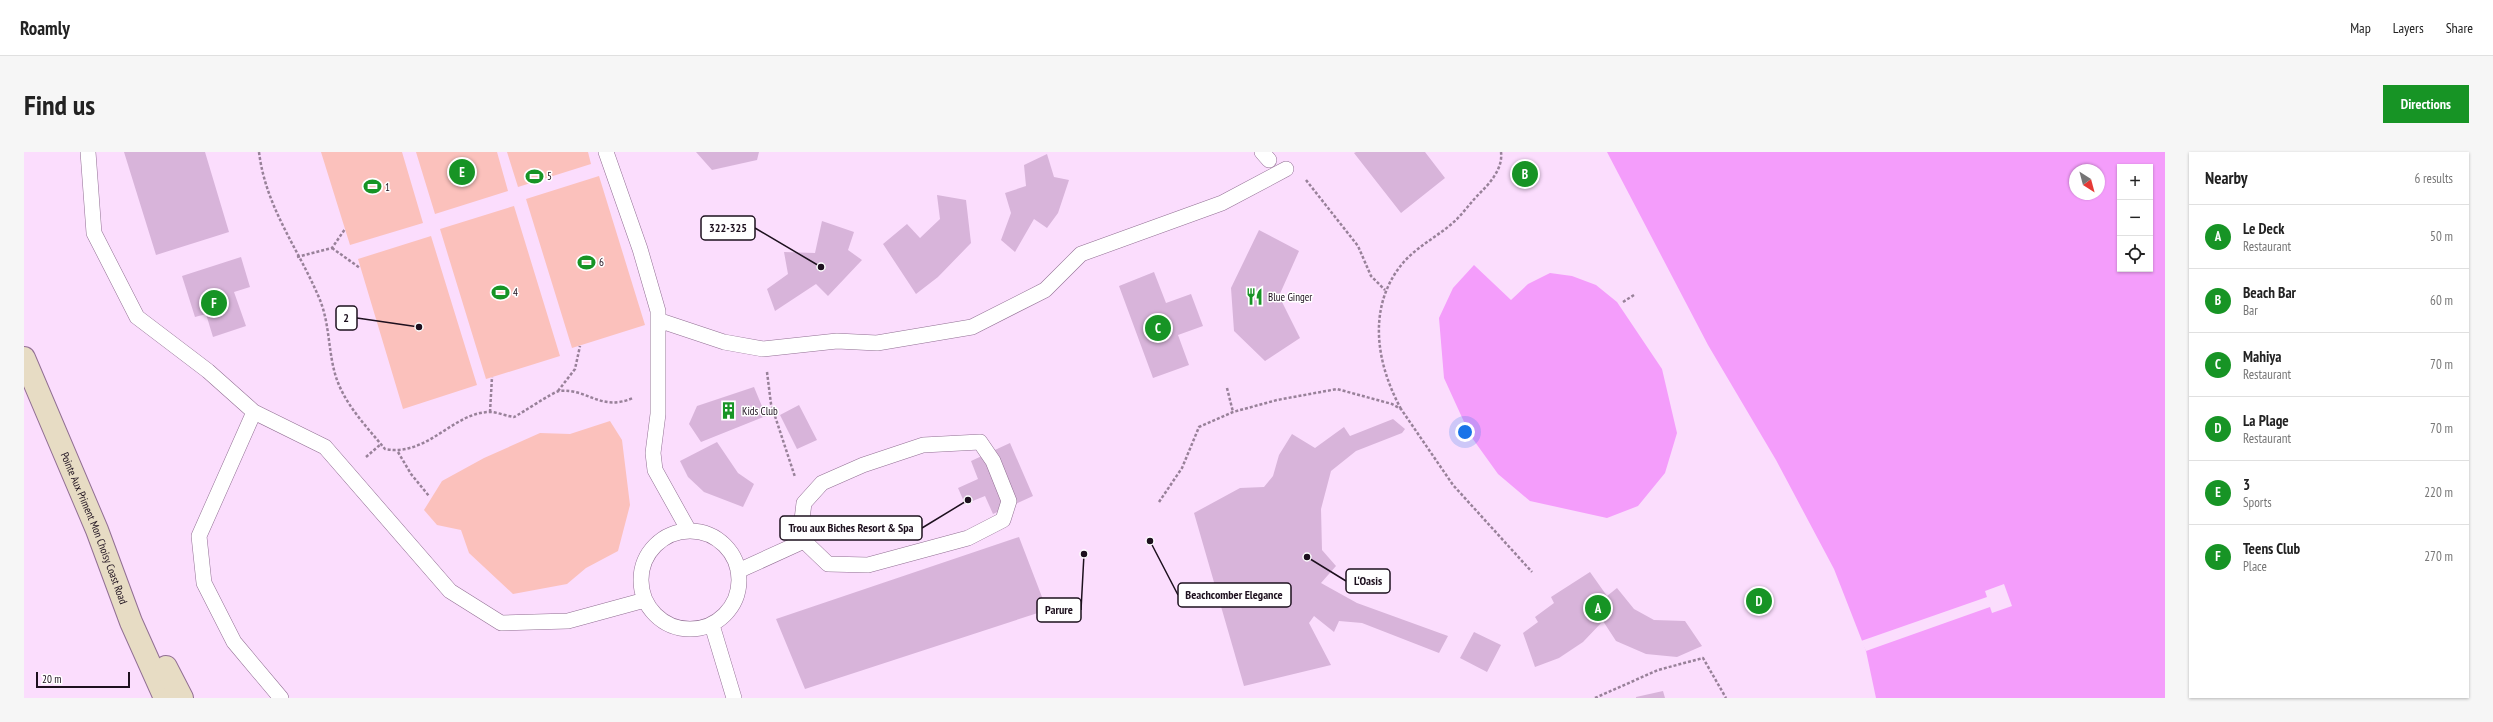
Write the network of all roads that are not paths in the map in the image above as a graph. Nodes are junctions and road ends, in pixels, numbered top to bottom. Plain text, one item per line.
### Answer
1 (88, 152) edge
2 (606, 152) edge
3 (1286, 169) road end
4 (658, 320) junction
5 (24, 358) edge
6 (254, 412) junction
7 (97, 530) junction
8 (689, 531) junction
9 (804, 541) junction
10 (738, 571) junction
11 (645, 600) junction
12 (712, 625) junction
13 (164, 698) edge
14 (182, 698) edge
15 (281, 698) edge
16 (734, 698) edge

1 - 6 lane
2 - 4 lane
3 - 4 lane
4 - 8 lane
5 - 7 main road, Pointe Aux Priment Mon Choisy Coast Road
6 - 11 lane
6 - 15 lane
7 - 13 main road, Pointe Aux Priment Mon Choisy Coast Road
7 - 14 main road
8 - 10 lane
8 - 11 lane
9 - 9 lane
9 - 10 lane
10 - 12 lane
11 - 12 lane
12 - 16 lane

